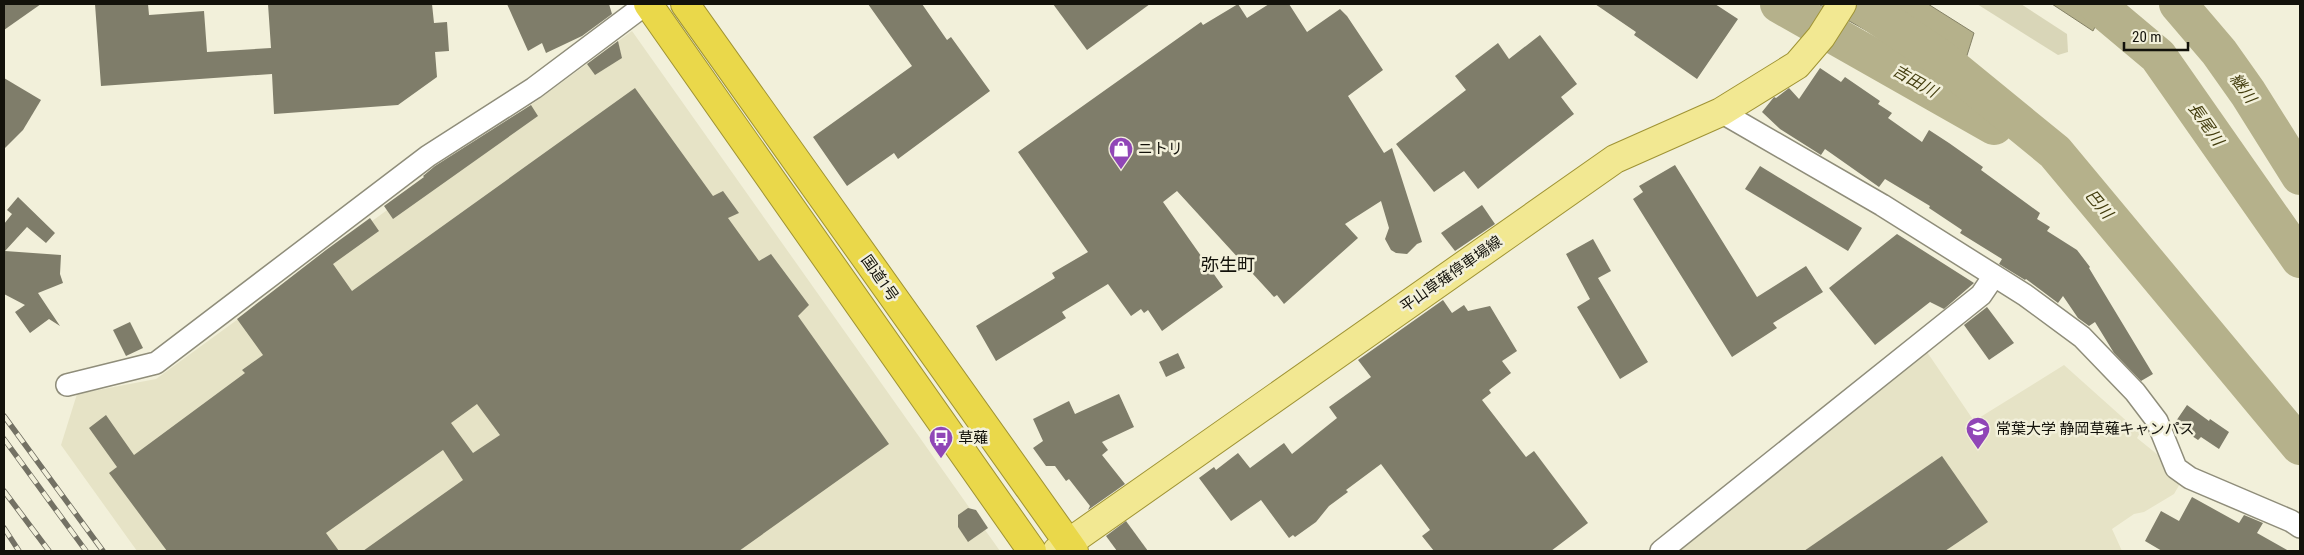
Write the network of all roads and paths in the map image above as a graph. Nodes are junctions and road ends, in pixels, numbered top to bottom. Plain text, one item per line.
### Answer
1 (647, 4) edge
2 (685, 4) edge
3 (1842, 4) edge
4 (1721, 112) junction
5 (1994, 276) junction
6 (67, 385) dead end
7 (2300, 527) edge
8 (1067, 548) edge
9 (1032, 551) edge
10 (1661, 551) edge

1 - 6 street
1 - 9 highway
2 - 8 highway, 国道1号
3 - 4 main road, 平山草薙停車場線
4 - 5 street
4 - 8 main road, 平山草薙停車場線
5 - 7 street
5 - 10 street

